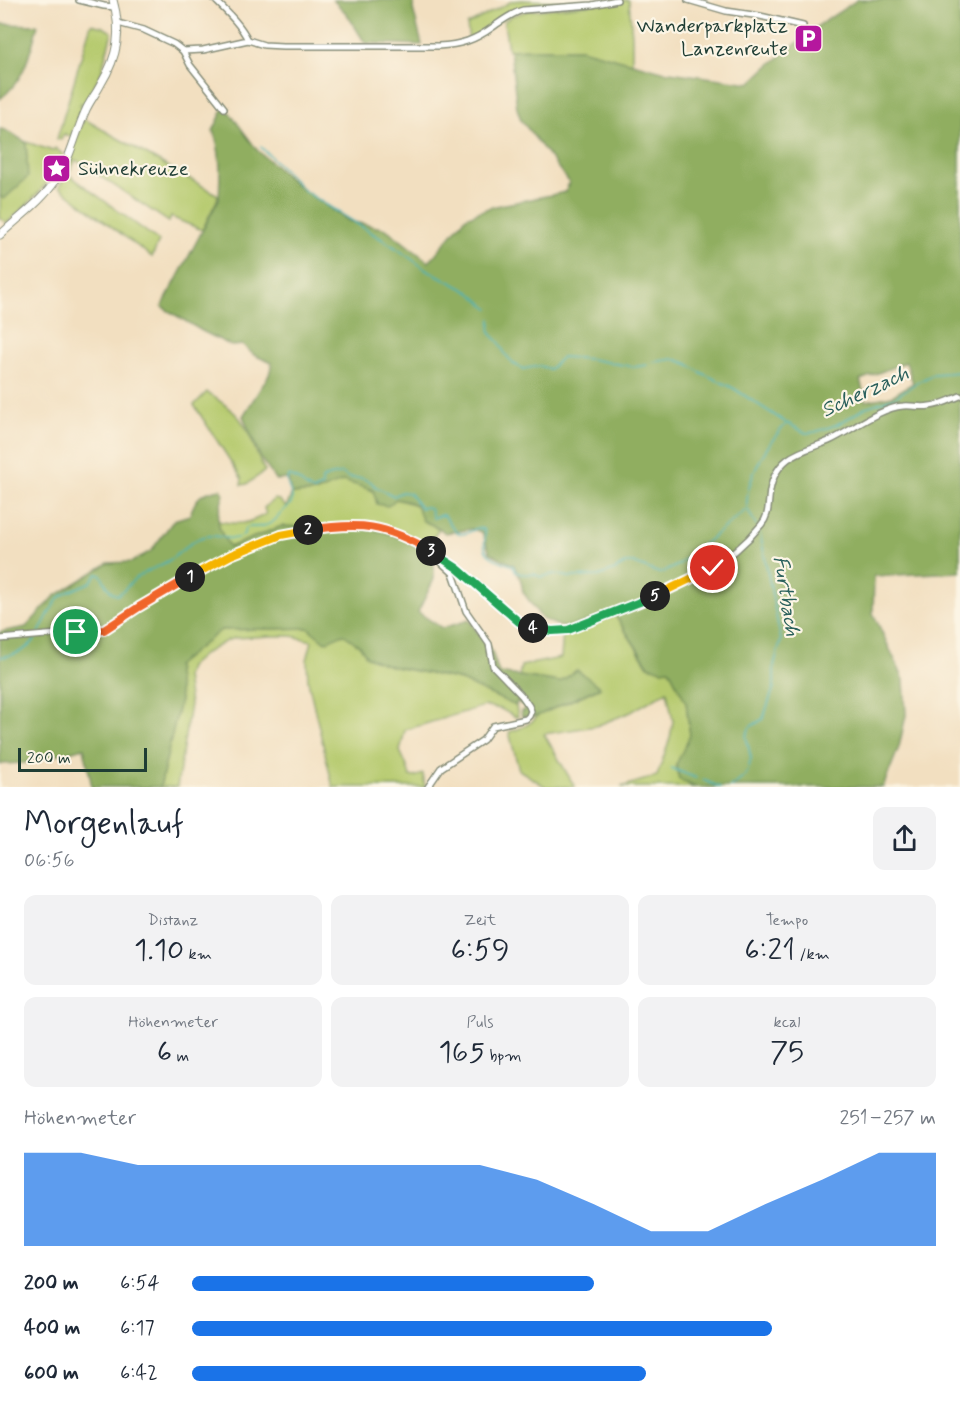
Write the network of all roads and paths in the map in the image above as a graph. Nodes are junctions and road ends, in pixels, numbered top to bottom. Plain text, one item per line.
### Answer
1 (79, 0) edge
2 (215, 0) edge
3 (617, 0) edge
4 (688, 0) edge
5 (115, 2) edge
6 (118, 23) junction
7 (803, 26) dead end
8 (248, 40) junction
9 (183, 51) junction
10 (224, 108) dead end
11 (0, 235) edge
12 (960, 396) edge
13 (442, 558) junction
14 (0, 639) edge
15 (428, 787) edge

1 - 5 street
2 - 8 street
3 - 8 street
4 - 7 street
5 - 6 main road
6 - 9 street
6 - 11 main road
8 - 9 street
9 - 10 street
12 - 13 street
13 - 14 street
13 - 15 street

